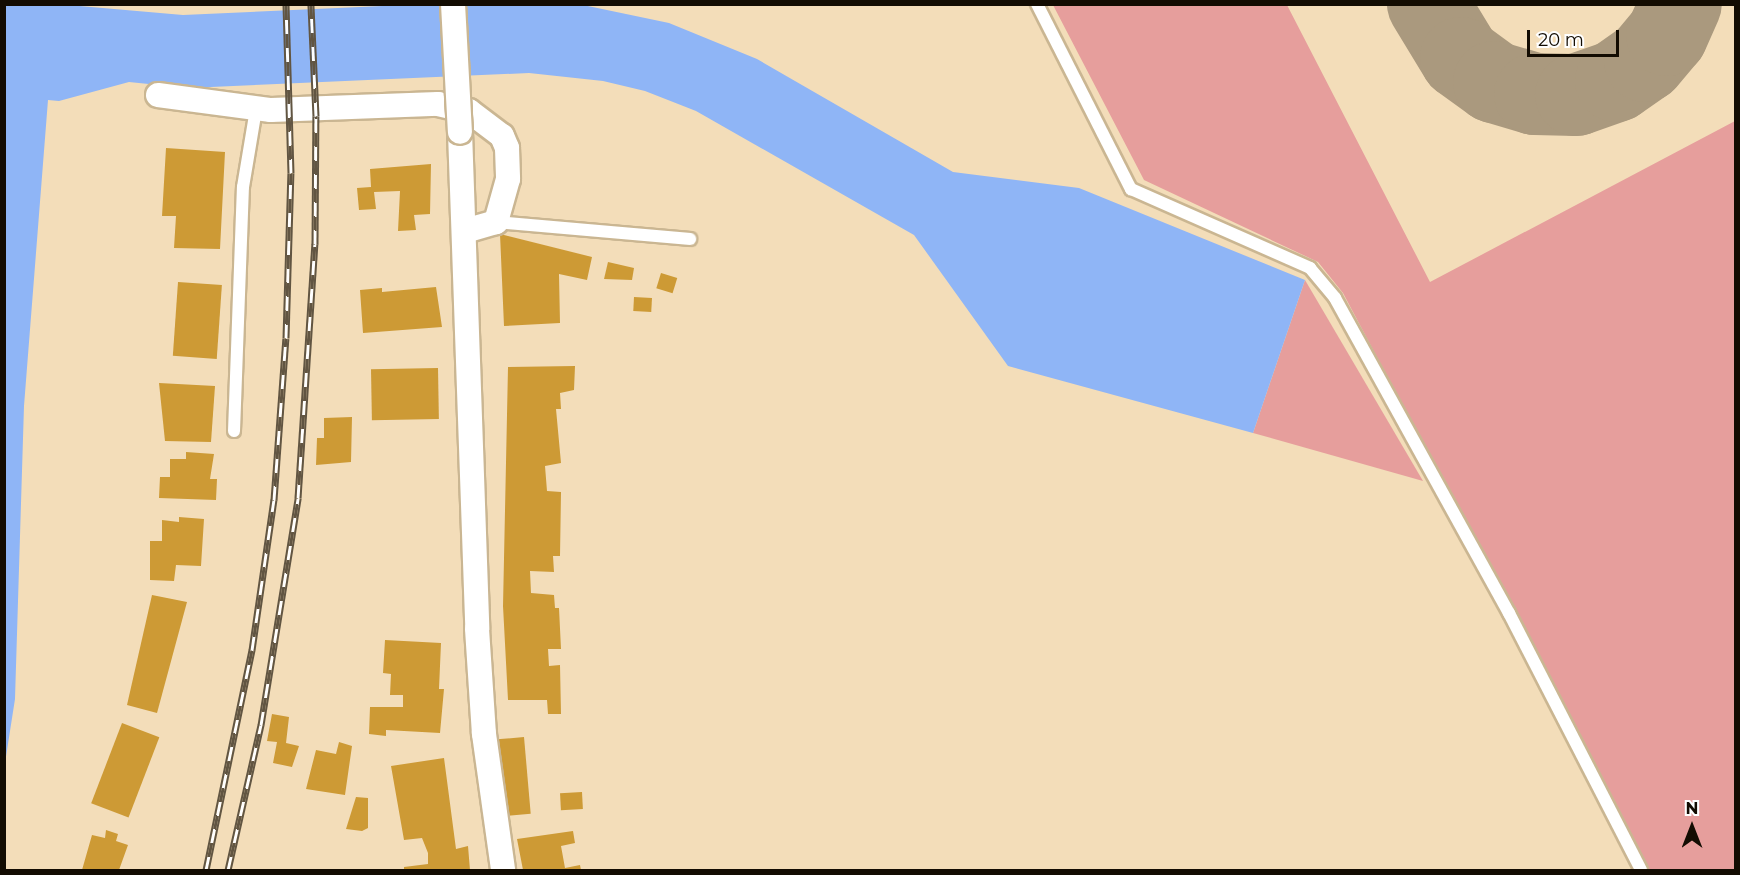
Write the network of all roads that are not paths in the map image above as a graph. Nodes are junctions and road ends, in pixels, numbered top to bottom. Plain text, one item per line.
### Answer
1 (453, 4) edge
2 (1037, 4) edge
3 (158, 95) dead end
4 (256, 109) junction
5 (496, 222) junction
6 (464, 231) junction
7 (690, 239) dead end
8 (234, 431) dead end
9 (503, 870) edge
10 (1641, 870) edge

1 - 6 street, bridge
2 - 10 lane
3 - 4 street
4 - 5 street
4 - 8 lane
5 - 6 street
5 - 7 lane
6 - 9 street

